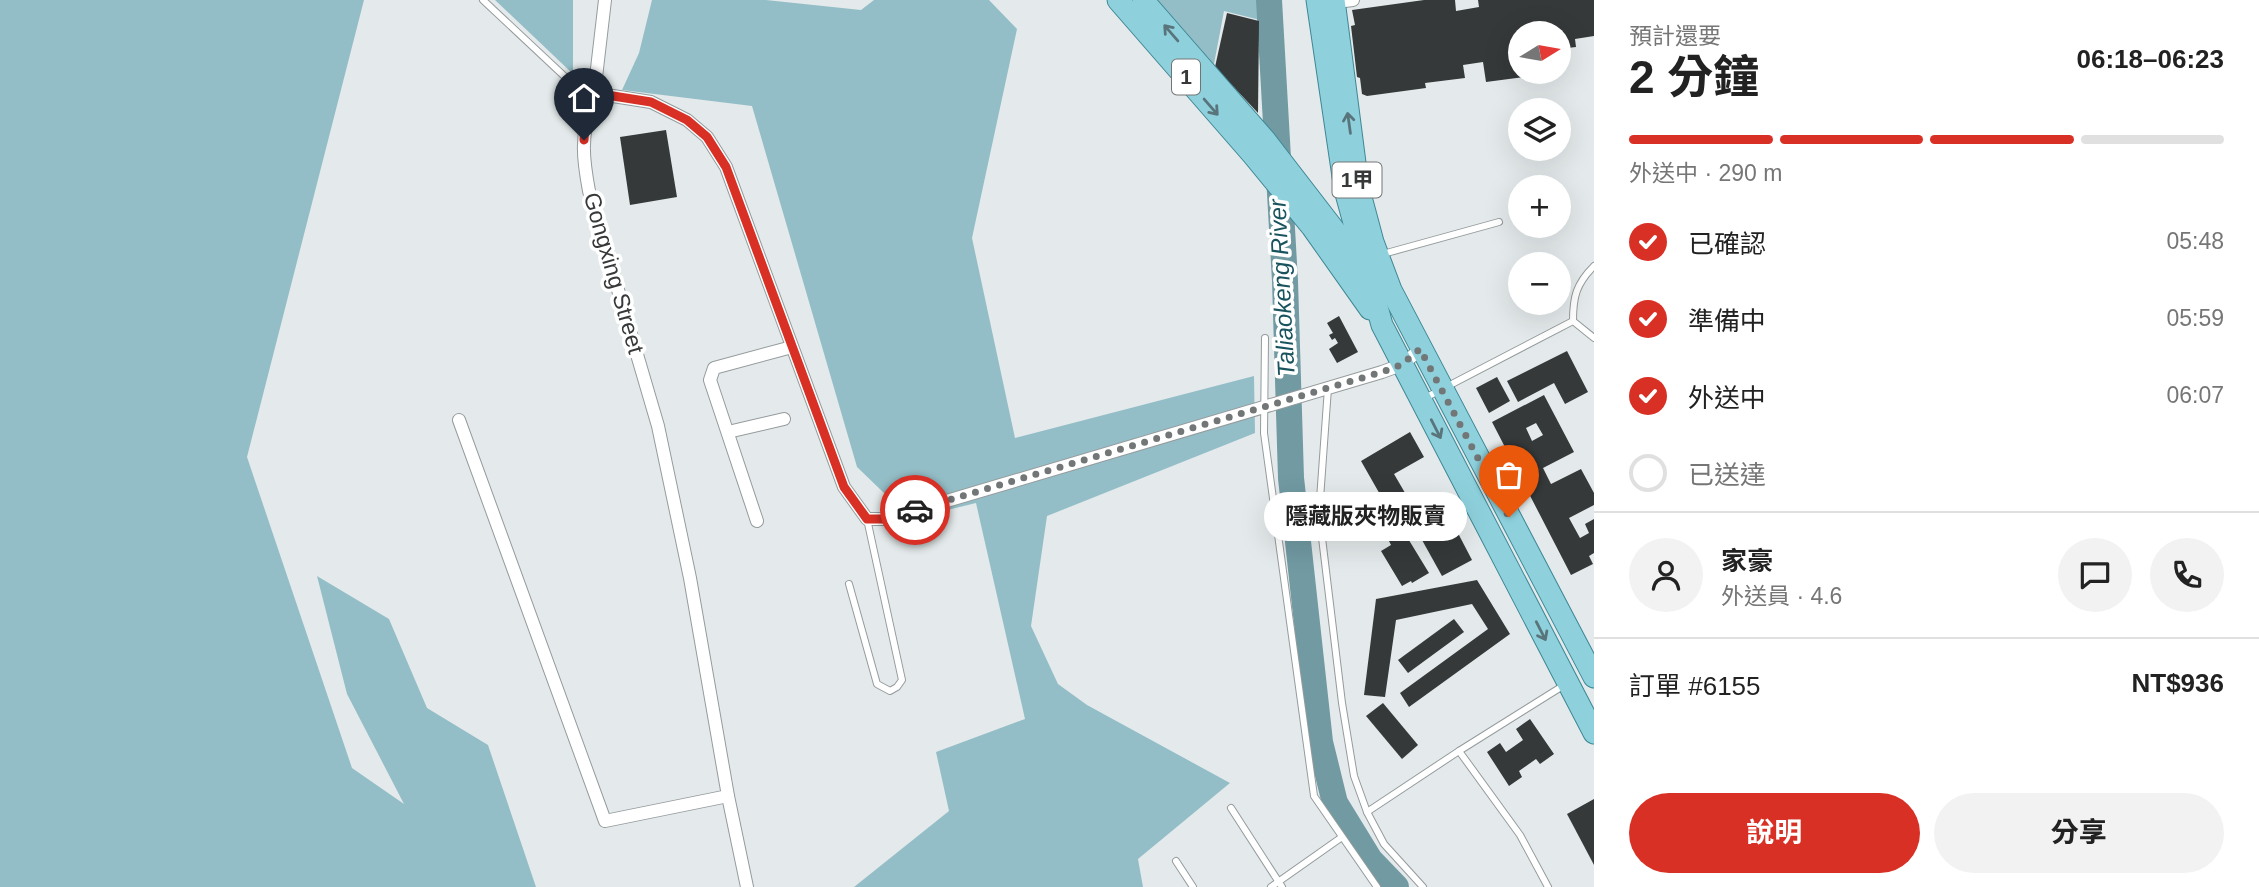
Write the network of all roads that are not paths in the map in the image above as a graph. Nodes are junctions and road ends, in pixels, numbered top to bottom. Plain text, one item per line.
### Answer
1 (483, 0) edge
2 (605, 0) edge
3 (1118, 0) edge
4 (1143, 0) edge
5 (1331, 1) edge
6 (593, 103) junction
7 (1259, 147) junction
8 (1345, 190) junction
9 (1316, 217) junction
10 (1499, 222) dead end
11 (1594, 267) edge
12 (1365, 269) junction
13 (1573, 321) junction
14 (1265, 338) dead end
15 (1594, 338) edge
16 (792, 347) junction
17 (1420, 349) junction
18 (1401, 365) junction
19 (1328, 388) junction
20 (1442, 389) junction
21 (1421, 400) junction
22 (1264, 407) junction
23 (784, 419) dead end
24 (459, 420) dead end
25 (728, 432) junction
26 (867, 519) junction
27 (757, 520) dead end
28 (849, 584) dead end
29 (1594, 677) edge
30 (1568, 683) junction
31 (1594, 733) edge
32 (1459, 751) junction
33 (728, 796) junction
34 (1231, 808) dead end
35 (1367, 812) junction
36 (1342, 837) junction
37 (1176, 861) dead end
38 (1281, 884) edge
39 (747, 887) edge
40 (1193, 887) edge
41 (1271, 887) edge
42 (1377, 887) edge
43 (1423, 887) edge
44 (1548, 887) edge

1 - 6 lane
2 - 6 street, Gongxing Street
3 -> 7 main road, 1
7 -> 4 main road, 1
5 - 8 main road, 1甲
12 -> 5 main road, 1甲
6 - 16 street
6 - 33 street, Gongxing Street
7 - 9 main road, 1
8 - 9 main road
8 - 12 main road, 1甲
9 - 12 main road, 1
10 - 12 lane
11 - 13 lane
12 - 17 main road, 1甲
12 - 18 main road, 1
13 - 15 lane
13 - 20 lane
14 - 22 lane
16 - 25 street
16 - 26 street
17 - 18 street
17 - 20 main road
18 - 19 street
18 - 21 main road, 1
19 - 22 street
19 - 35 lane
20 - 21 lane
20 - 29 main road
21 -> 30 main road, 1
22 - 26 street
22 - 36 lane
23 - 25 street
24 - 33 street
25 - 27 street
26 - 28 lane
30 - 31 main road, 1
30 - 32 lane
32 - 35 lane
32 - 44 lane
33 - 39 street, Gongxing Street
34 - 38 lane
35 - 43 lane
36 - 38 lane
36 - 42 lane
37 - 40 lane
38 - 41 lane

